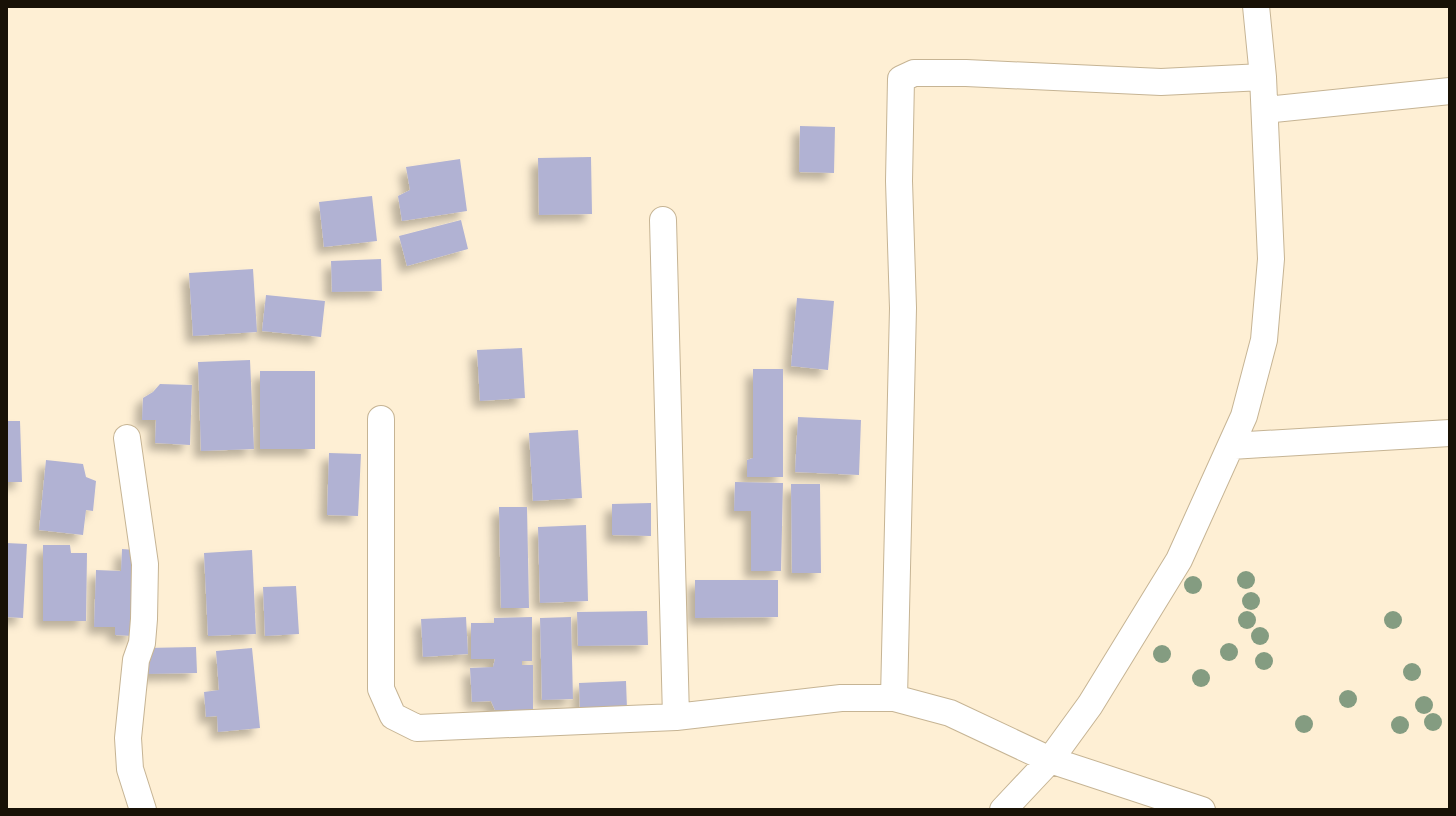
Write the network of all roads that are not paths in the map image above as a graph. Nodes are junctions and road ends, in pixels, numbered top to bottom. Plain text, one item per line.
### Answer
1 (1256, 6) edge
2 (1263, 77) junction
3 (1450, 91) edge
4 (1265, 110) junction
5 (663, 220) dead end
6 (381, 419) dead end
7 (1450, 433) edge
8 (127, 438) dead end
9 (1231, 446) junction
10 (894, 698) junction
11 (676, 717) junction
12 (1050, 760) junction
13 (143, 810) edge
14 (1003, 810) edge
15 (1202, 810) edge

1 - 2 street
2 - 4 street
2 - 10 street
3 - 4 street
4 - 9 street
5 - 11 street
6 - 11 street
7 - 9 street
8 - 13 street
9 - 12 street
10 - 11 street
10 - 12 street
12 - 14 street
12 - 15 street

